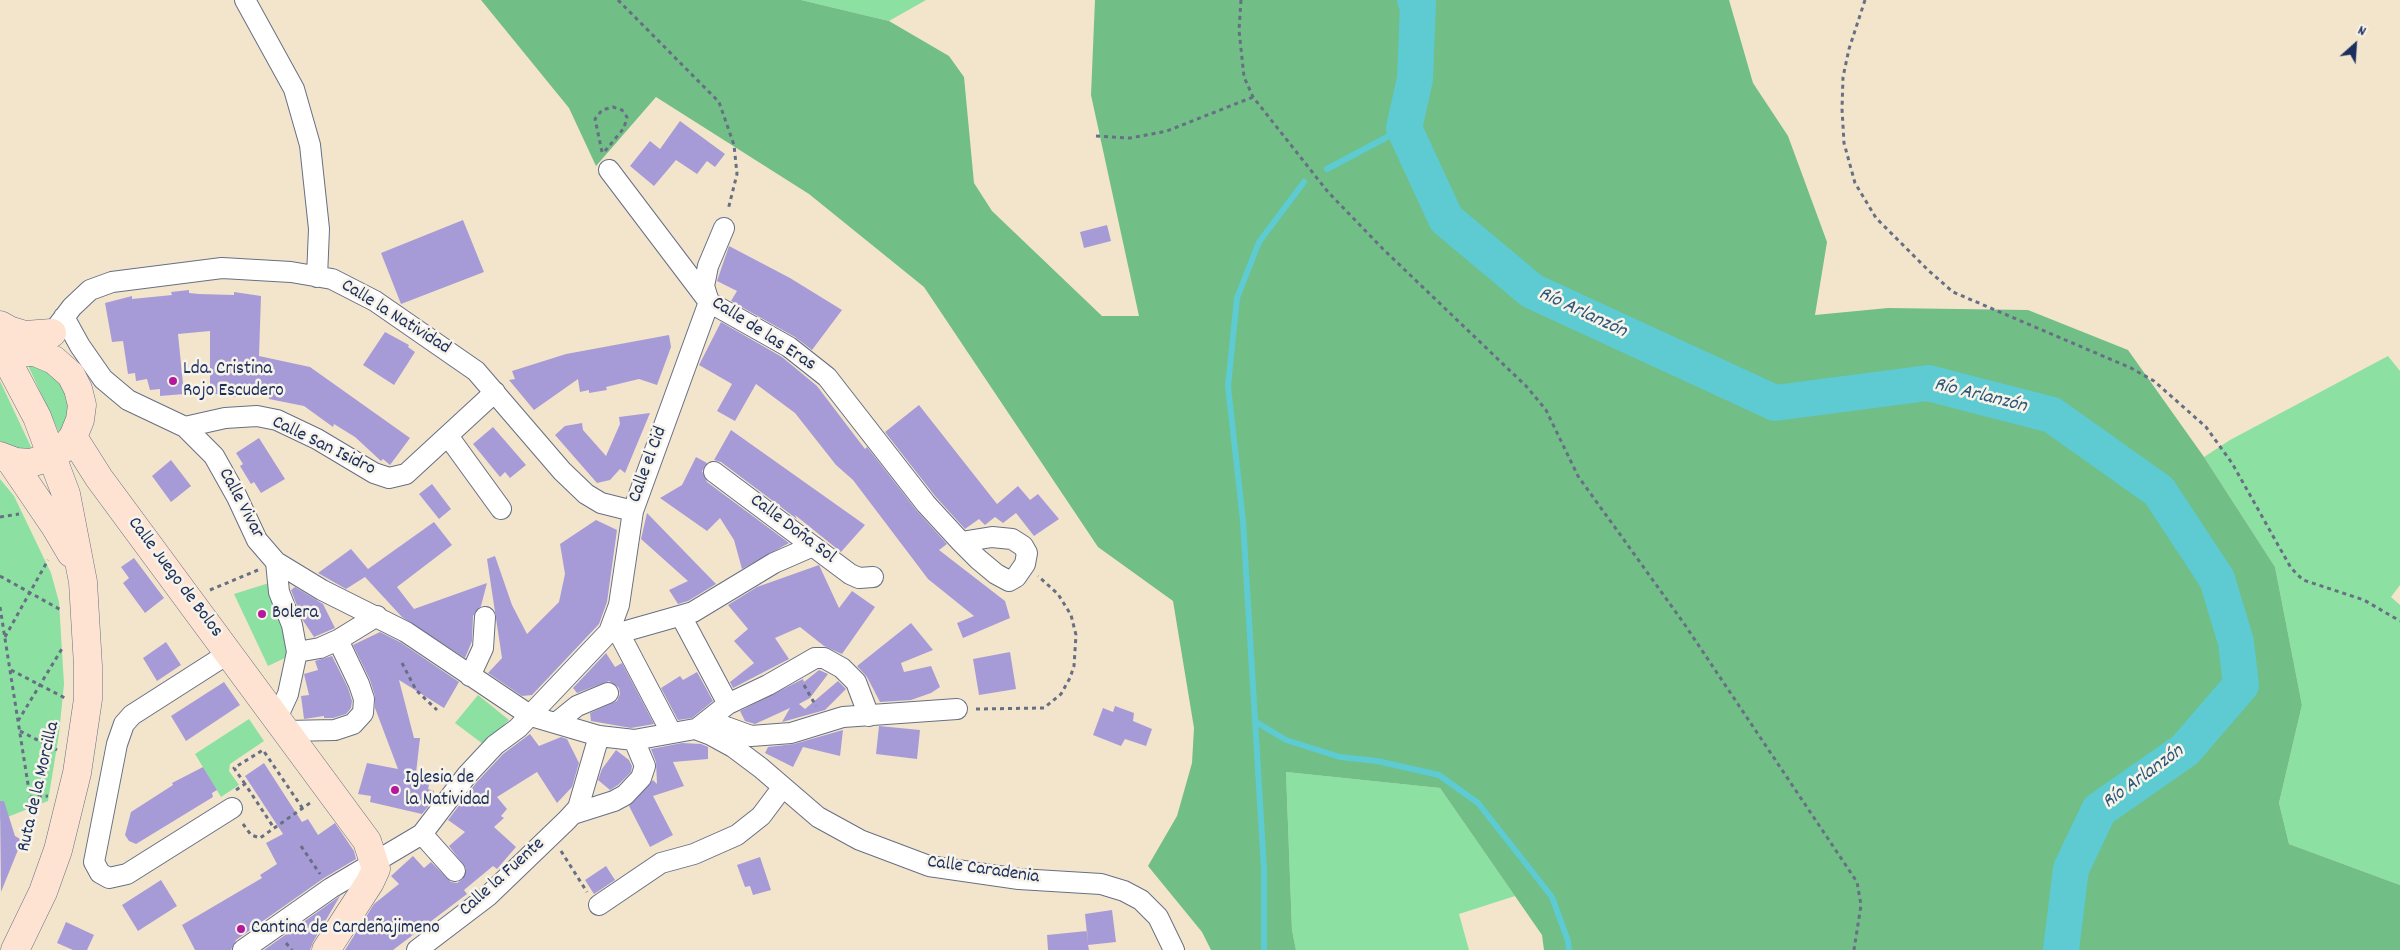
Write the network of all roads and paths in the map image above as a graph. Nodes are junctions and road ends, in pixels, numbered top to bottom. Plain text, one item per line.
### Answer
1 (245, 0) edge
2 (618, 0) edge
3 (1241, 0) edge
4 (1865, 0) edge
5 (1253, 97) junction
6 (1096, 136) dead end
7 (606, 162) junction
8 (724, 228) joint
9 (317, 277) junction
10 (709, 302) junction
11 (0, 325) edge
12 (51, 334) junction
13 (2, 354) edge
14 (495, 392) junction
15 (185, 427) junction
16 (448, 436) junction
17 (73, 437) junction
18 (52, 456) junction
19 (5, 458) edge
20 (714, 472) dead end
21 (502, 509) dead end
22 (633, 511) junction
23 (961, 542) junction
24 (813, 546) junction
25 (52, 552) dead end
26 (276, 562) junction
27 (1025, 564) junction
28 (81, 570) junction
29 (0, 576) edge
30 (873, 577) dead end
31 (30, 593) junction
32 (190, 599) junction
33 (0, 606) edge
34 (63, 611) dead end
35 (377, 616) junction
36 (681, 616) junction
37 (485, 617) dead end
38 (2400, 622) edge
39 (614, 632) junction
40 (5, 638) junction
41 (68, 640) dead end
42 (338, 640) junction
43 (297, 652) junction
44 (230, 653) junction
45 (402, 663) dead end
46 (10, 670) junction
47 (794, 670) junction
48 (470, 676) junction
49 (40, 685) junction
50 (608, 693) dead end
51 (72, 702) dead end
52 (728, 704) junction
53 (957, 709) joint
54 (437, 710) dead end
55 (531, 716) junction
56 (869, 716) junction
57 (18, 721) junction
58 (825, 721) junction
59 (556, 723) junction
60 (282, 724) junction
61 (695, 730) junction
62 (20, 731) junction
63 (671, 732) junction
64 (599, 736) junction
65 (634, 740) junction
66 (66, 754) dead end
67 (245, 784) junction
68 (329, 787) junction
69 (782, 788) junction
70 (56, 796) dead end
71 (232, 808) junction
72 (303, 809) junction
73 (572, 814) junction
74 (274, 828) junction
75 (422, 834) junction
76 (551, 835) junction
77 (301, 846) dead end
78 (375, 862) junction
79 (455, 871) dead end
80 (331, 888) junction
81 (599, 905) joint
82 (429, 947) edge
83 (15, 950) edge
84 (244, 950) edge
85 (326, 950) edge
86 (1174, 950) edge
87 (1854, 950) edge

1 - 9 street
2 - 8 path
3 - 5 path
4 - 38 path
5 - 6 path
5 - 87 path
7 - 7 path
7 - 10 street, Calle de las Eras
8 - 10 street
9 - 12 street, Calle la Natividad
9 - 14 street, Calle la Natividad
10 - 22 street, Calle el Cid
10 - 23 street, Calle de las Eras
11 - 12 street
12 - 13 street
12 - 15 street, Calle Vivar
12 - 17 street
13 - 18 street
14 - 16 street, Calle San Isidro
14 - 22 street, Calle la Natividad
15 - 16 street, Calle San Isidro
15 - 26 street, Calle Vivar
16 - 21 street
17 - 18 street
17 - 32 street, Calle Juego de Bolos
18 - 19 street
18 - 28 street
19 - 28 street
20 - 24 street, Calle Doña Sol
22 - 39 street, Calle el Cid
23 - 27 street
23 - 27 street, Calle de las Eras
24 - 30 street, Calle Doña Sol
24 - 36 street
25 - 31 path
26 - 32 path
26 - 35 street, Calle Vivar
26 - 43 street
27 - 53 path
28 - 83 street
29 - 31 path
31 - 34 path
31 - 40 path
32 - 44 street, Calle Juego de Bolos
33 - 40 path
35 - 42 street
35 - 48 street, Calle Vivar
36 - 39 street
36 - 52 street
37 - 48 street
39 - 55 street, Calle el Cid
39 - 63 street
40 - 46 path
41 - 49 path
42 - 43 street
42 - 60 street
43 - 60 street
44 - 60 street, Calle Juego de Bolos
44 - 71 street
45 - 54 path
46 - 49 path
46 - 57 path
47 - 52 street
47 - 56 street
47 - 58 path
48 - 55 street, Calle Vivar
49 - 51 path
49 - 57 path
50 - 59 street
52 - 61 street
53 - 56 street, Calle Caradenia
55 - 59 street, Calle Caradenia
55 - 75 street, Calle el Cid
56 - 58 street, Calle Caradenia
57 - 62 path
58 - 61 street, Calle Caradenia
59 - 64 street, Calle Caradenia
60 - 68 street, Calle Juego de Bolos
61 - 63 street, Calle Caradenia
61 - 69 street, Calle Caradenia
62 - 66 path
62 - 70 path
63 - 65 street, Calle Caradenia
64 - 65 street, Calle Caradenia
64 - 73 street
65 - 73 street
67 - 71 path
67 - 72 path
67 - 74 path
68 - 72 path
68 - 78 street, Calle Juego de Bolos
69 - 81 street
69 - 86 street, Calle Caradenia
71 - 74 path
72 - 74 path
73 - 76 street
75 - 78 street, Calle el Cid
75 - 79 street
76 - 81 path
76 - 82 street, Calle la Fuente
77 - 80 path
78 - 80 street, Calle el Cid
78 - 85 street
80 - 84 street, Calle el Cid

